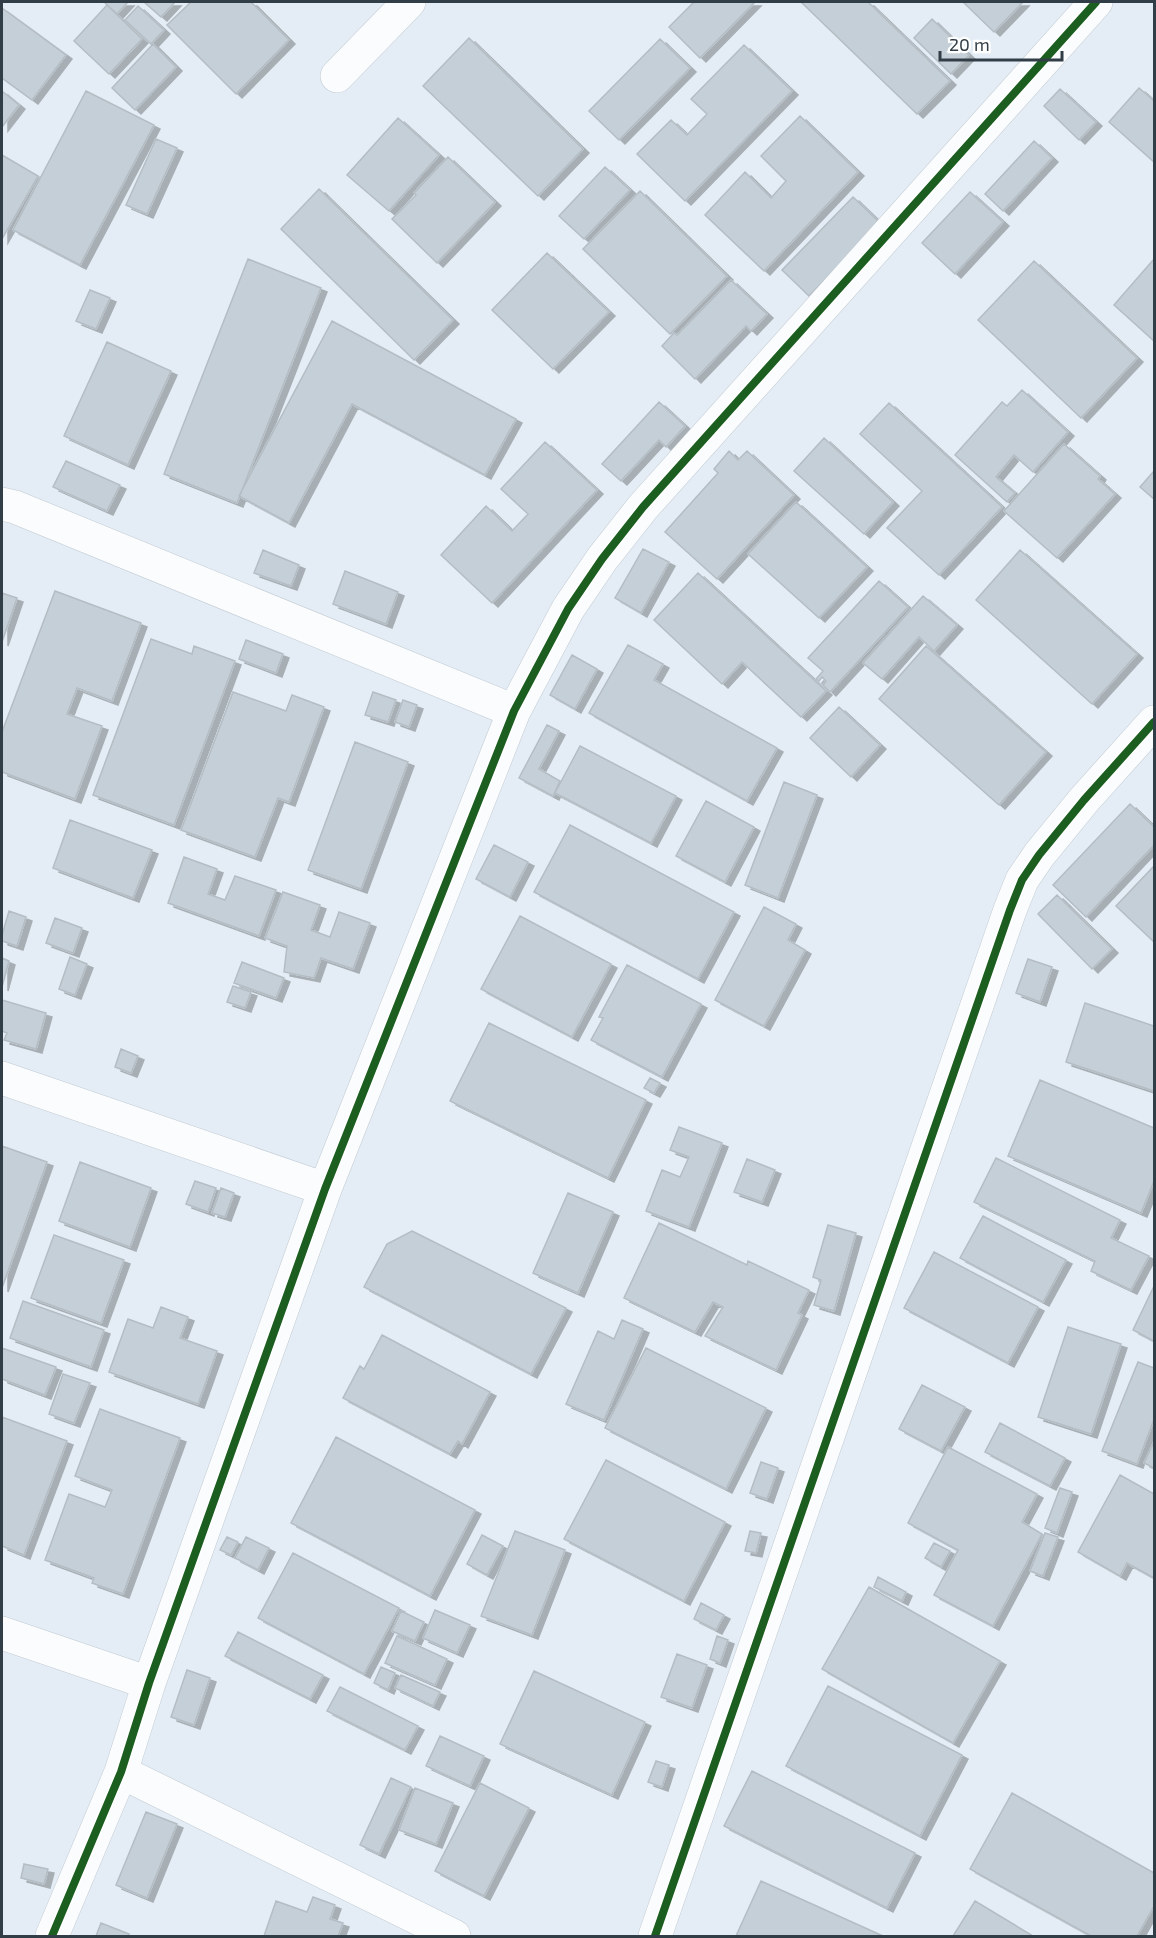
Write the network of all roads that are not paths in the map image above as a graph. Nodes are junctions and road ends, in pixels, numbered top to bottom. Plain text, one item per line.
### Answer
1 (410, 2) edge
2 (1096, 2) edge
3 (337, 76) dead end
4 (2, 504) edge
5 (514, 711) junction
6 (1155, 722) edge
7 (2, 1078) edge
8 (325, 1189) junction
9 (2, 1633) edge
10 (148, 1683) junction
11 (121, 1772) junction
12 (52, 1936) edge
13 (454, 1936) edge
14 (655, 1936) edge

1 - 3 street
2 - 5 street
4 - 5 street
5 - 8 street
6 - 14 street
7 - 8 street
8 - 10 street
9 - 10 street
10 - 11 street
11 - 12 street
11 - 13 street

